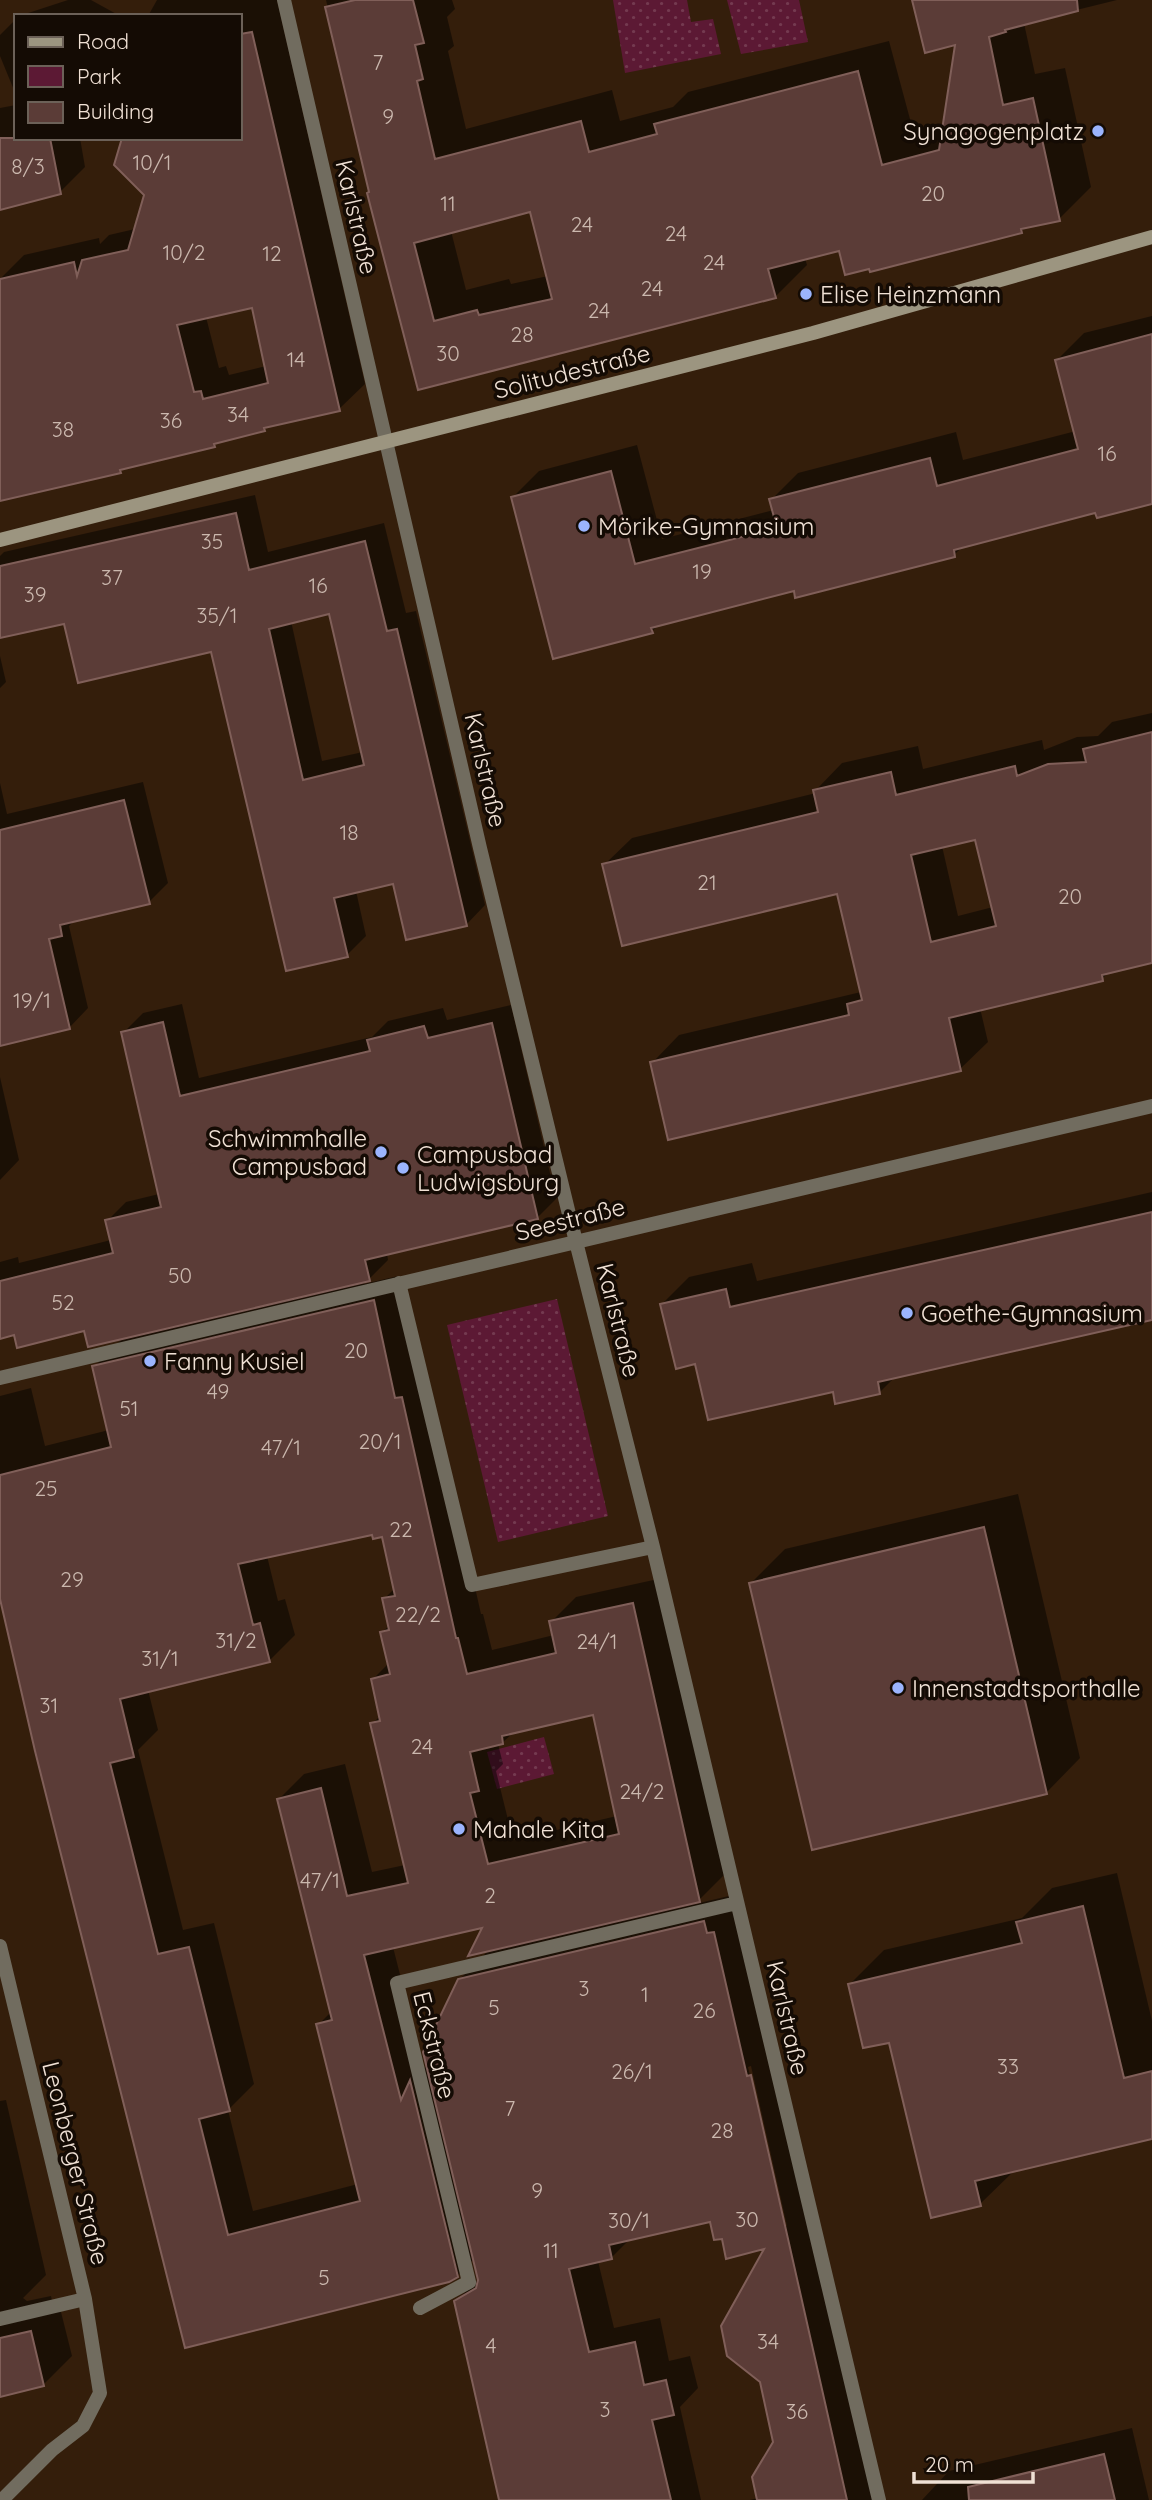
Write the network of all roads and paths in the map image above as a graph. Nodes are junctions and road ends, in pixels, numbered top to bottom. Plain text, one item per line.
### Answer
1 (284, 0) edge
2 (1152, 237) edge
3 (385, 442) junction
4 (0, 540) edge
5 (1152, 1106) edge
6 (576, 1241) junction
7 (398, 1283) junction
8 (0, 1378) edge
9 (653, 1547) junction
10 (737, 1903) junction
11 (0, 1946) edge
12 (85, 2299) junction
13 (420, 2308) dead end
14 (0, 2319) edge
15 (2, 2500) edge
16 (879, 2500) edge

1 - 3 street, Karlstraße
2 - 3 street, Solitudestraße
3 - 4 street, Solitudestraße
3 - 6 street, Karlstraße
5 - 6 street, Seestraße
6 - 7 street, Seestraße
6 - 9 street, Karlstraße
7 - 8 street, Seestraße
7 - 9 street
9 - 10 street, Karlstraße
10 - 13 street, Eckstraße
10 - 16 street, Karlstraße
11 - 12 street, Leonberger Straße
12 - 14 street
12 - 15 street, Leonberger Straße

